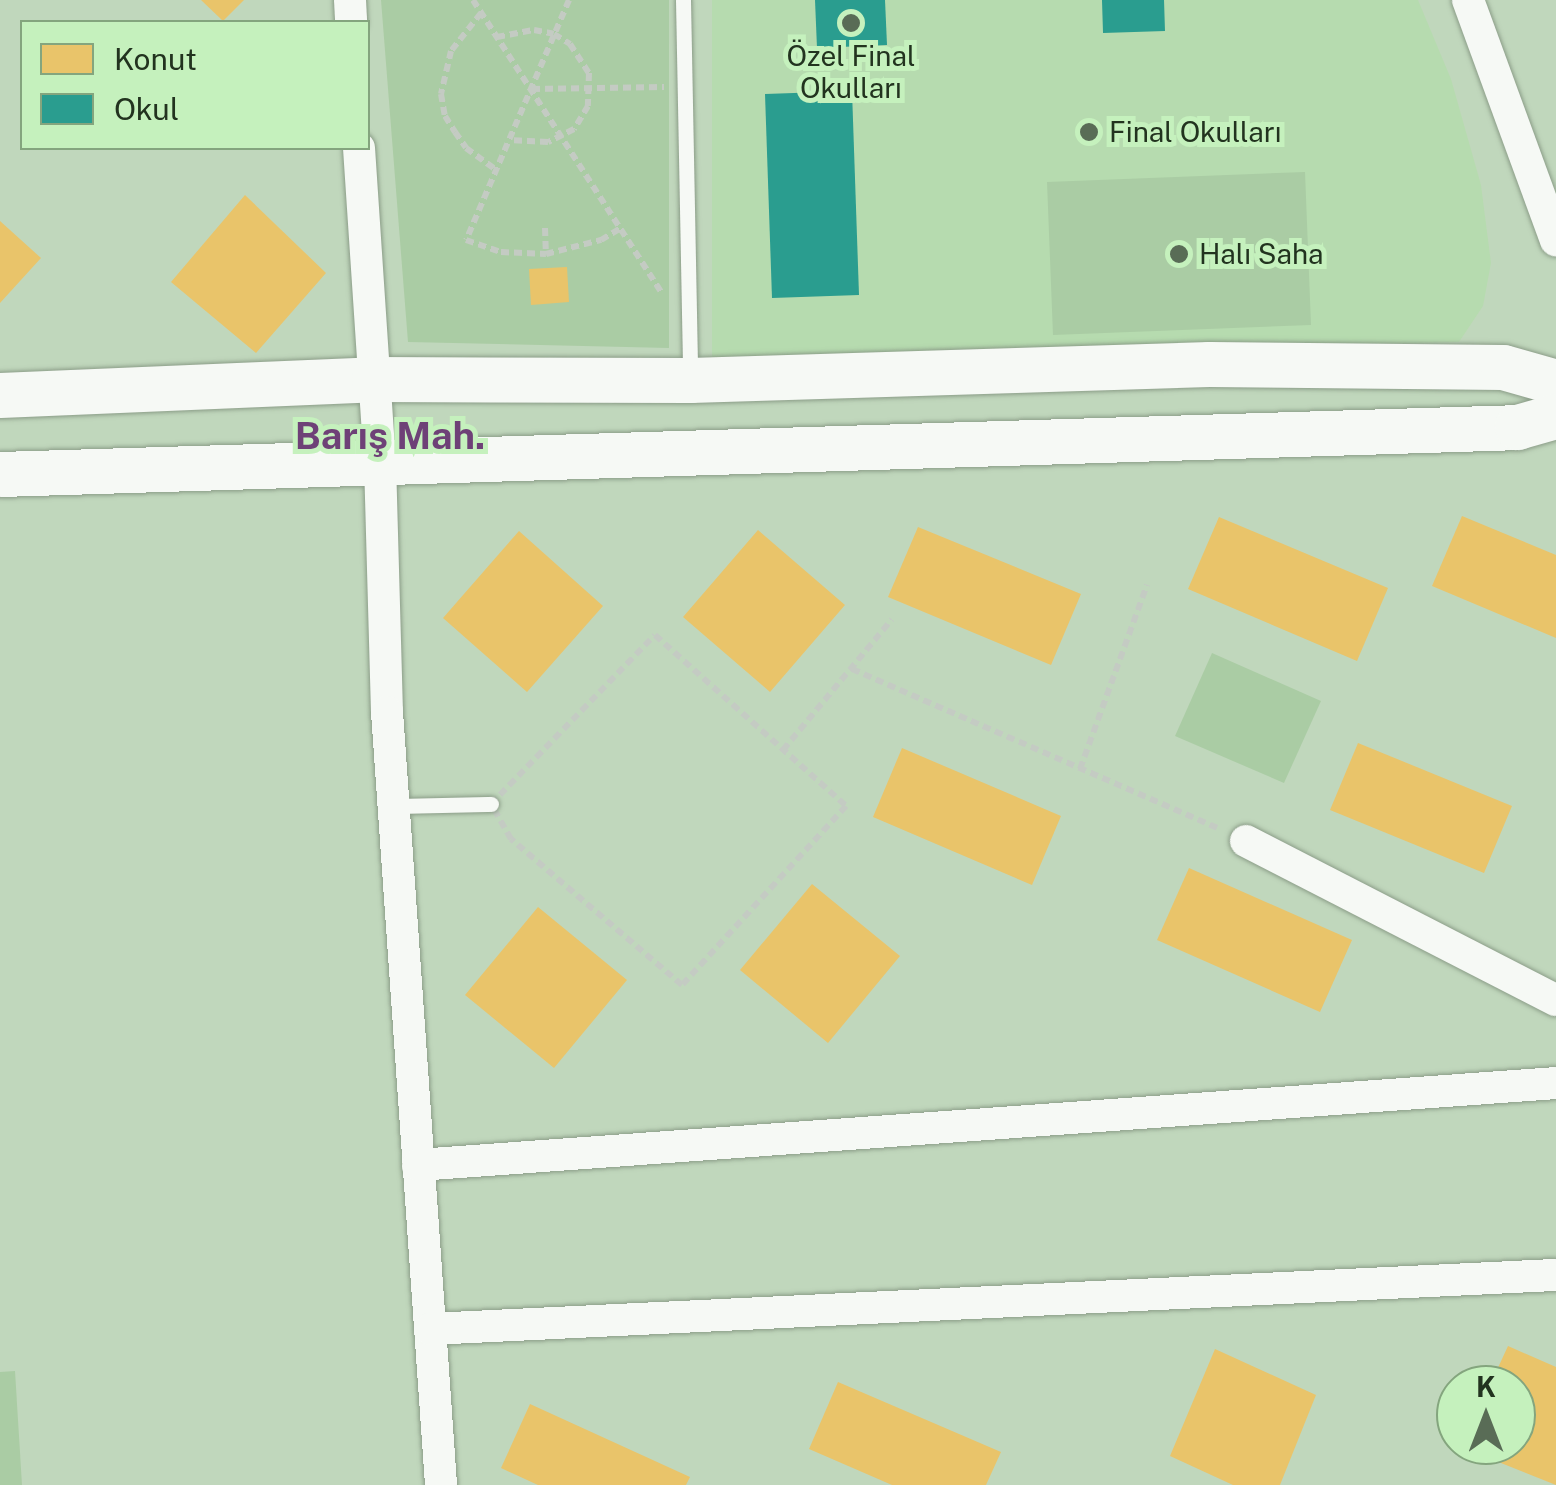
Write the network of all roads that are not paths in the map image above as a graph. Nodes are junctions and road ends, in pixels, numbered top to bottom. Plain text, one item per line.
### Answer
1 (683, 0) edge
2 (1468, 0) edge
3 (359, 150) edge
4 (1556, 240) edge
5 (374, 379) junction
6 (690, 380) junction
7 (1556, 382) edge
8 (0, 395) edge
9 (1556, 416) edge
10 (380, 462) junction
11 (0, 474) edge
12 (490, 804) road end
13 (393, 806) junction
14 (1246, 841) road end
15 (1556, 1000) edge
16 (1556, 1083) edge
17 (418, 1165) junction
18 (1556, 1275) edge
19 (430, 1329) junction
20 (441, 1485) edge

1 - 6 lane
2 - 4 street
3 - 5 street
5 - 6 main road
5 - 8 main road
5 - 10 street
6 - 7 main road
9 - 10 main road
10 - 11 main road
10 - 13 street
12 - 13 lane
13 - 17 street
14 - 15 street
16 - 17 street
17 - 19 street
18 - 19 street
19 - 20 street

